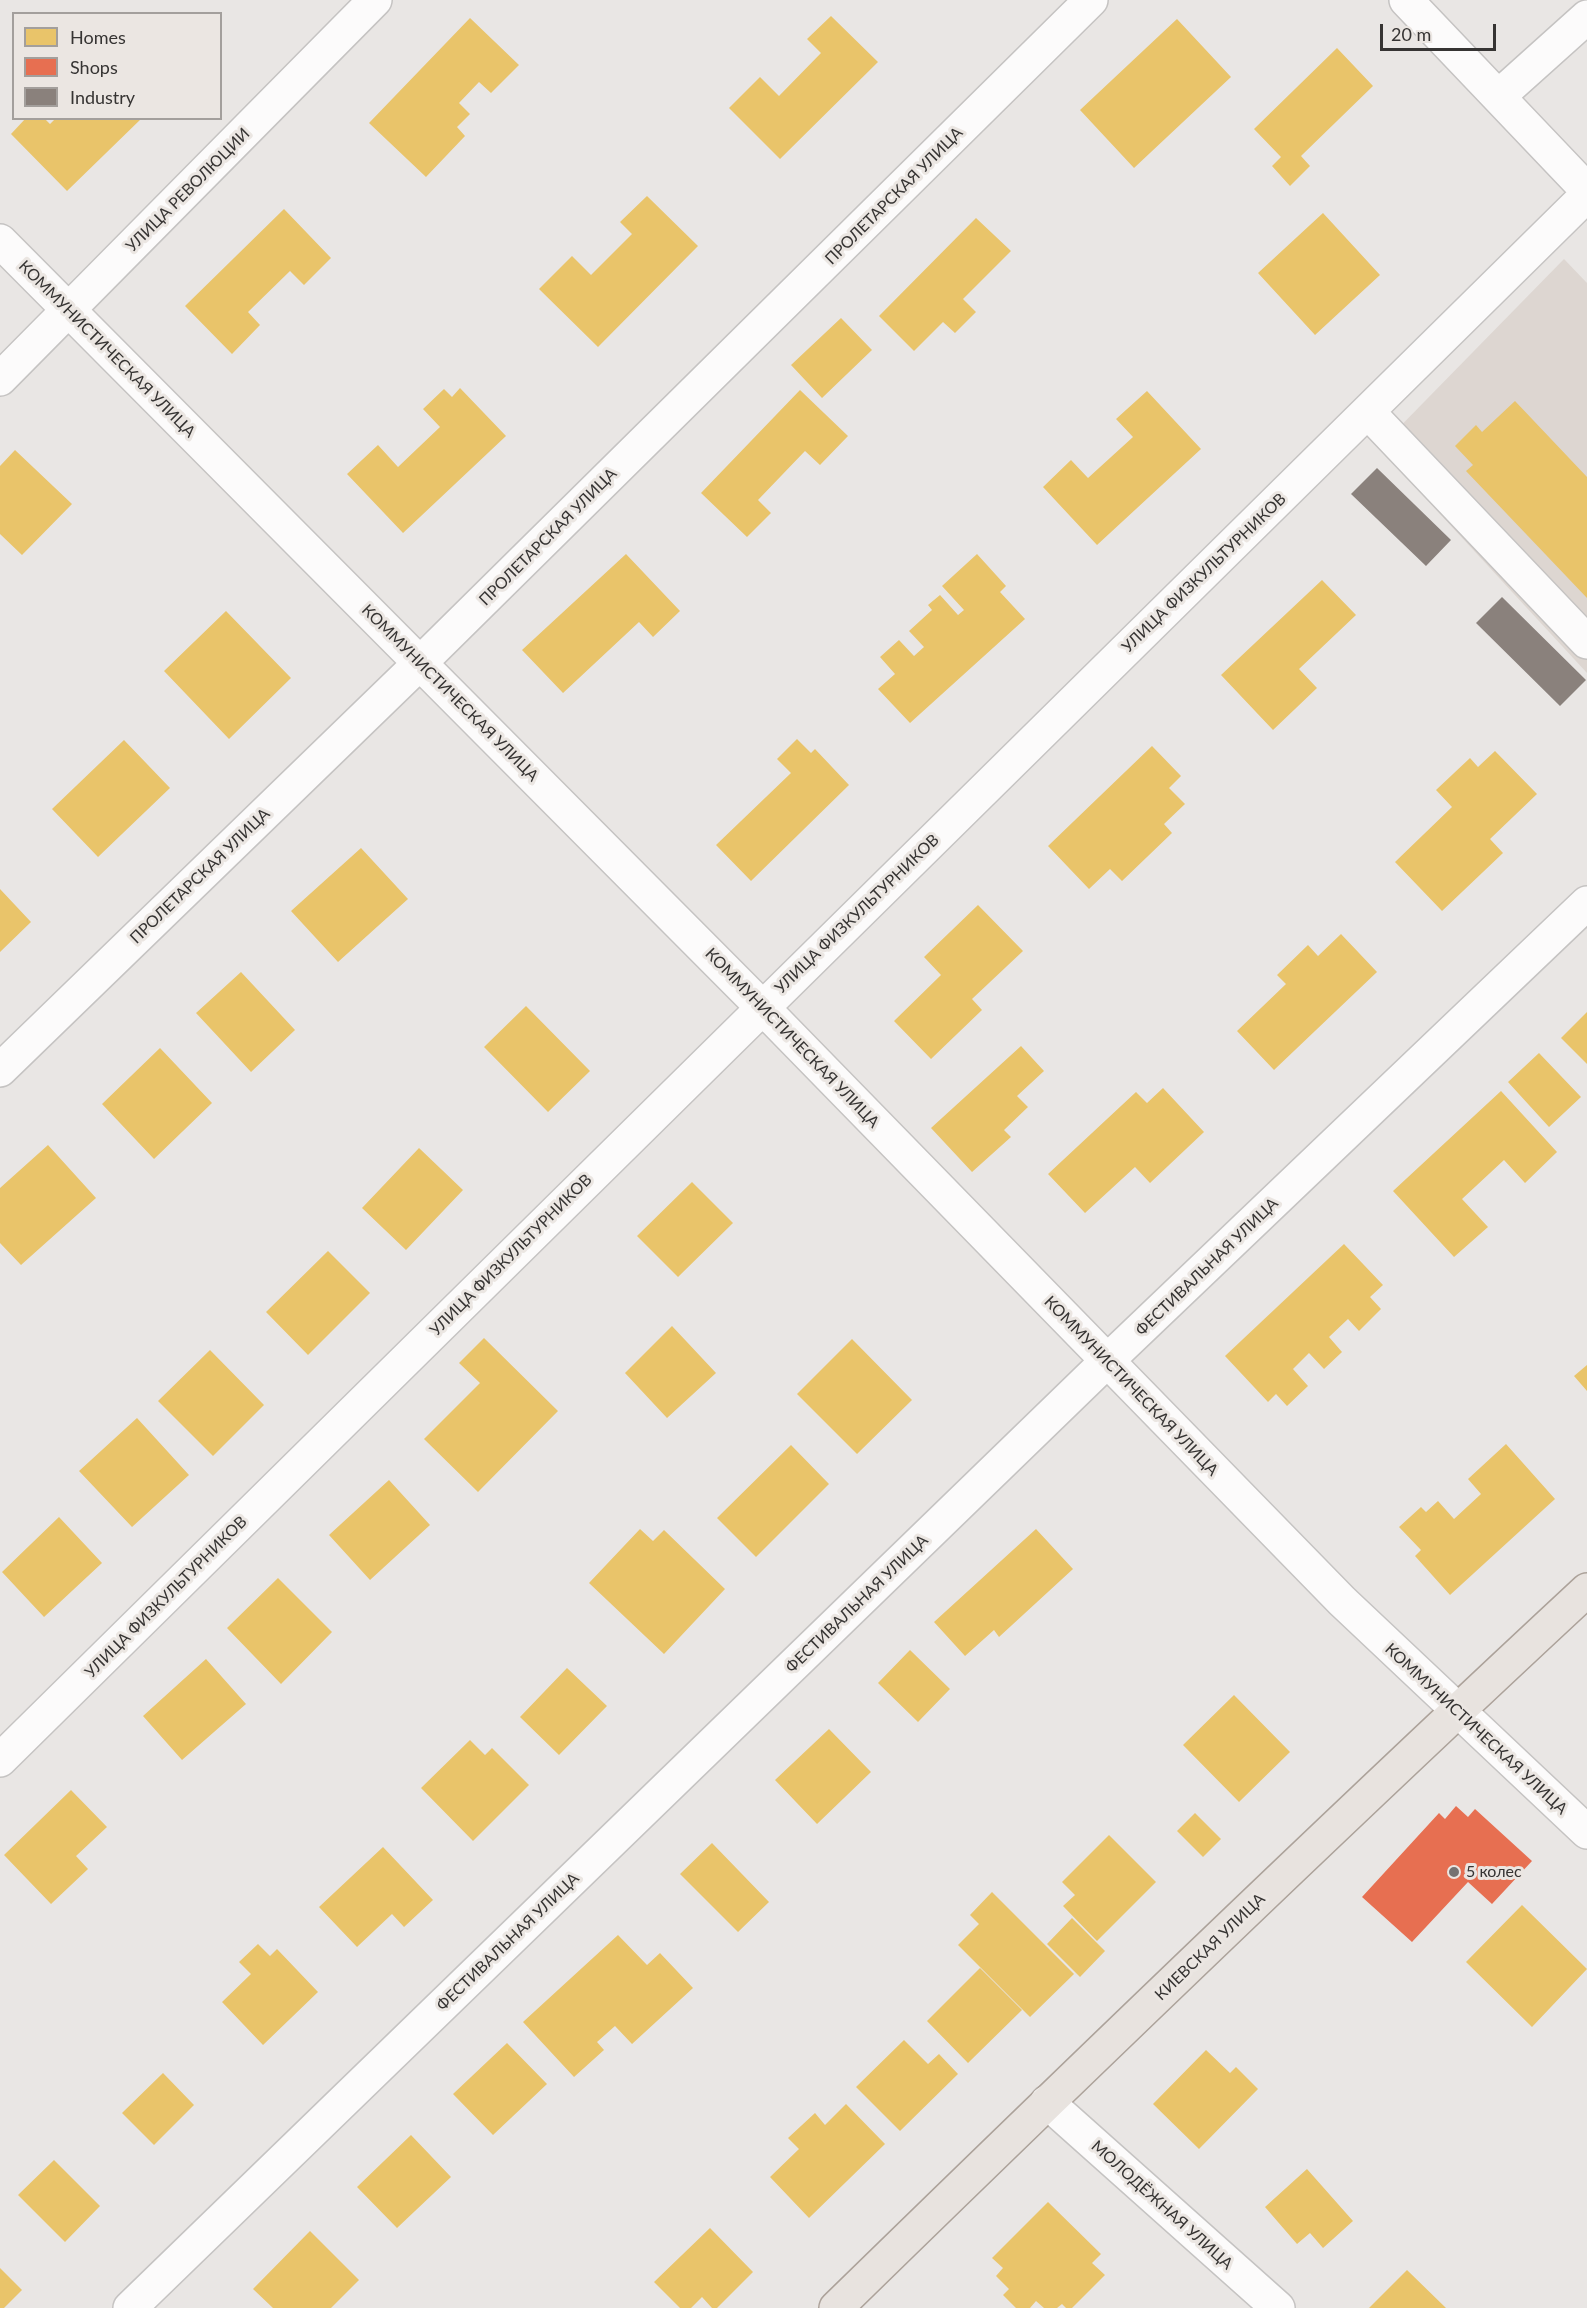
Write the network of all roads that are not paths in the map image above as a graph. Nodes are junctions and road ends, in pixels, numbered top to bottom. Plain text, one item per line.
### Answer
1 (375, 0) edge
2 (1091, 0) edge
3 (1406, 0) edge
4 (1571, 0) edge
5 (1587, 17) edge
6 (1499, 96) junction
7 (1587, 190) edge
8 (1587, 195) edge
9 (0, 241) edge
10 (68, 311) junction
11 (0, 380) edge
12 (1368, 412) junction
13 (1587, 642) edge
14 (420, 663) junction
15 (1587, 903) edge
16 (762, 1007) junction
17 (0, 1070) edge
18 (1107, 1361) junction
19 (1587, 1590) edge
20 (1457, 1711) junction
21 (0, 1760) edge
22 (1587, 1832) edge
23 (1047, 2102) junction
24 (130, 2308) edge
25 (836, 2308) edge
26 (1278, 2308) edge

1 - 10 street, УЛИЦА РЕВОЛЮЦИИ
2 - 14 street, ПРОЛЕТАРСКАЯ УЛИЦА
3 - 6 street
4 - 5 street
5 - 6 street
6 - 7 street
8 - 12 street, УЛИЦА ФИЗКУЛЬТУРНИКОВ
9 - 10 street, КОММУНИСТИЧЕСКАЯ УЛИЦА
10 - 11 street, УЛИЦА РЕВОЛЮЦИИ
10 - 14 street, КОММУНИСТИЧЕСКАЯ УЛИЦА
12 - 13 street
12 - 16 street, УЛИЦА ФИЗКУЛЬТУРНИКОВ
14 - 16 street, КОММУНИСТИЧЕСКАЯ УЛИЦА
14 - 17 street, ПРОЛЕТАРСКАЯ УЛИЦА
15 - 18 street, ФЕСТИВАЛЬНАЯ УЛИЦА
16 - 18 street, КОММУНИСТИЧЕСКАЯ УЛИЦА
16 - 21 street, УЛИЦА ФИЗКУЛЬТУРНИКОВ
18 - 20 street, КОММУНИСТИЧЕСКАЯ УЛИЦА
18 - 24 street, ФЕСТИВАЛЬНАЯ УЛИЦА
19 - 20 main road, КИЕВСКАЯ УЛИЦА
20 - 22 street, КОММУНИСТИЧЕСКАЯ УЛИЦА
20 - 23 main road, КИЕВСКАЯ УЛИЦА
23 - 25 main road, КИЕВСКАЯ УЛИЦА
23 - 26 street, МОЛОДЁЖНАЯ УЛИЦА

